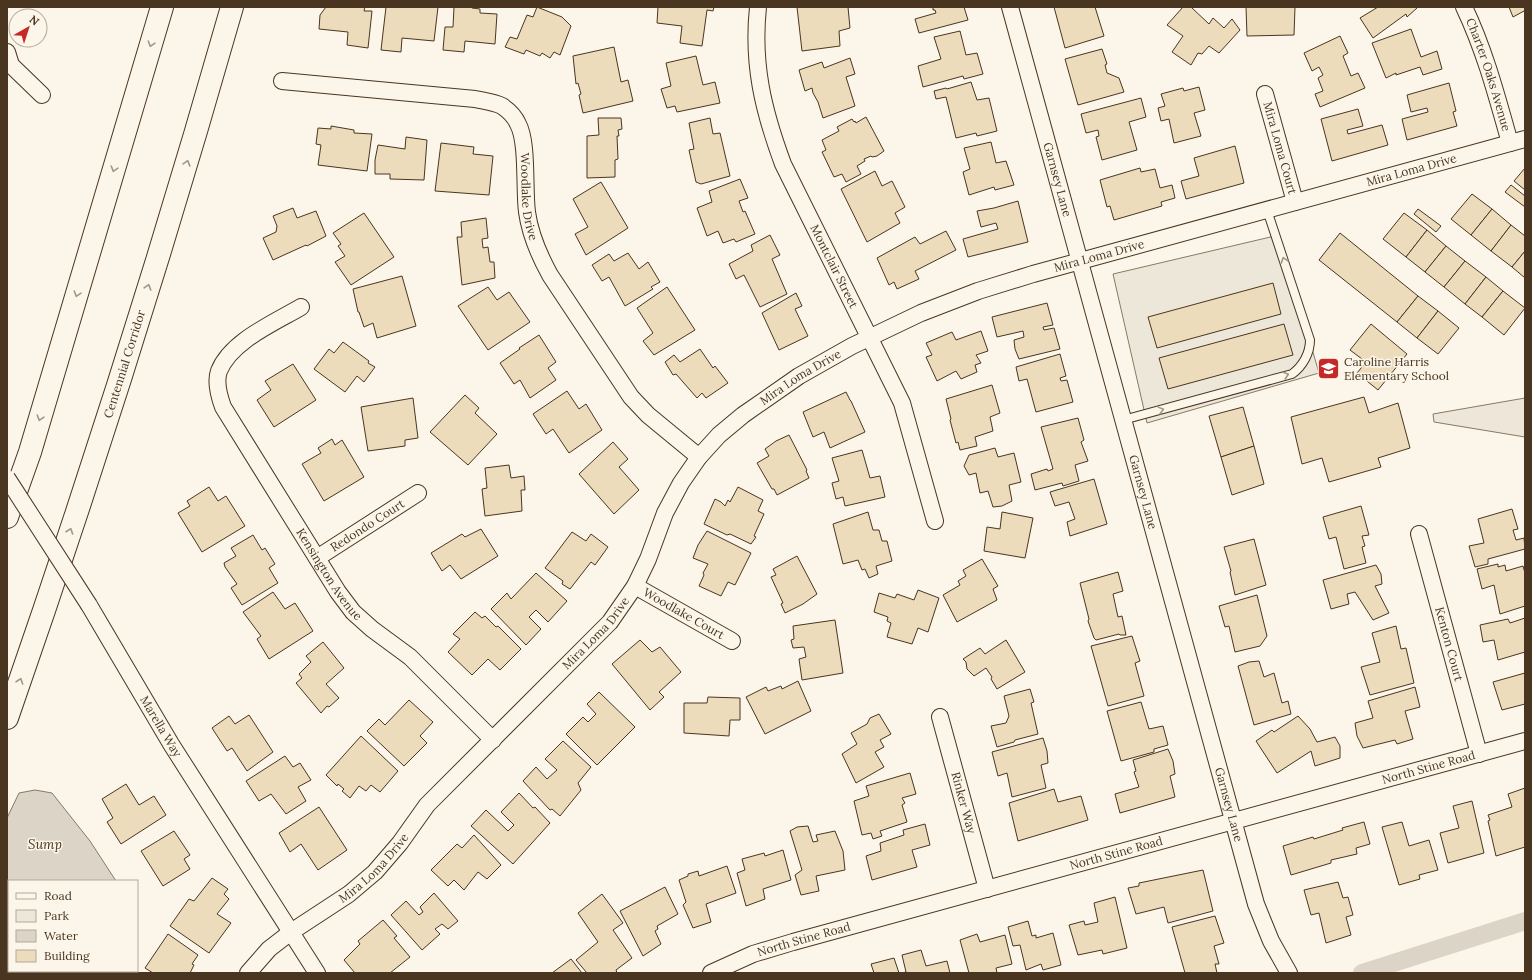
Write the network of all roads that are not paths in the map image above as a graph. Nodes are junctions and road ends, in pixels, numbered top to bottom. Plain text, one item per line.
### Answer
1 (162, 7) edge
2 (232, 7) edge
3 (758, 7) edge
4 (1010, 7) edge
5 (1464, 7) edge
6 (7, 52) edge
7 (282, 81) dead end
8 (1265, 94) dead end
9 (42, 95) dead end
10 (1518, 141) edge
11 (1295, 202) junction
12 (1267, 210) junction
13 (1079, 261) junction
14 (301, 307) dead end
15 (870, 336) junction
16 (1123, 420) junction
17 (699, 457) junction
18 (7, 478) edge
19 (418, 493) dead end
20 (7, 517) edge
21 (935, 521) dead end
22 (1419, 534) dead end
23 (317, 558) junction
24 (635, 586) junction
25 (732, 641) dead end
26 (940, 717) dead end
27 (7, 718) edge
28 (493, 740) junction
29 (1525, 741) edge
30 (1479, 754) junction
31 (1233, 821) junction
32 (987, 889) junction
33 (291, 932) junction
34 (248, 973) edge
35 (317, 973) edge
36 (711, 973) edge
37 (1289, 973) edge

1 -> 20 highway
27 -> 2 highway, Centennial Corridor
3 - 15 street, Montclair Street
4 - 13 street, Garnsey Lane
5 - 10 street, Charter Oaks Avenue
6 - 9 street
7 - 17 street, Woodlake Drive
8 - 11 street, Mira Loma Court
10 - 11 street, Mira Loma Drive
11 - 12 street, Mira Loma Drive
12 - 13 street, Mira Loma Drive
16 -> 12 lane
13 - 15 street, Mira Loma Drive
13 - 16 street, Garnsey Lane
14 - 23 street, Kensington Avenue
15 - 17 street, Mira Loma Drive
15 - 21 street, Montclair Street
16 - 31 street, Garnsey Lane
17 - 24 street, Mira Loma Drive
18 - 33 street, Marella Way, bridge
19 - 23 street, Redondo Court
22 - 30 street, Kenton Court
23 - 28 street, Kensington Avenue
24 - 25 street, Woodlake Court
24 - 28 street, Mira Loma Drive
26 - 32 street, Rinker Way
28 - 33 street, Mira Loma Drive
29 - 30 street, North Stine Road
30 - 31 street, North Stine Road
31 - 32 street, North Stine Road
31 - 37 street, Garnsey Lane
32 - 36 street, North Stine Road
33 - 34 street, Mira Loma Drive
33 - 35 street, Marella Way

